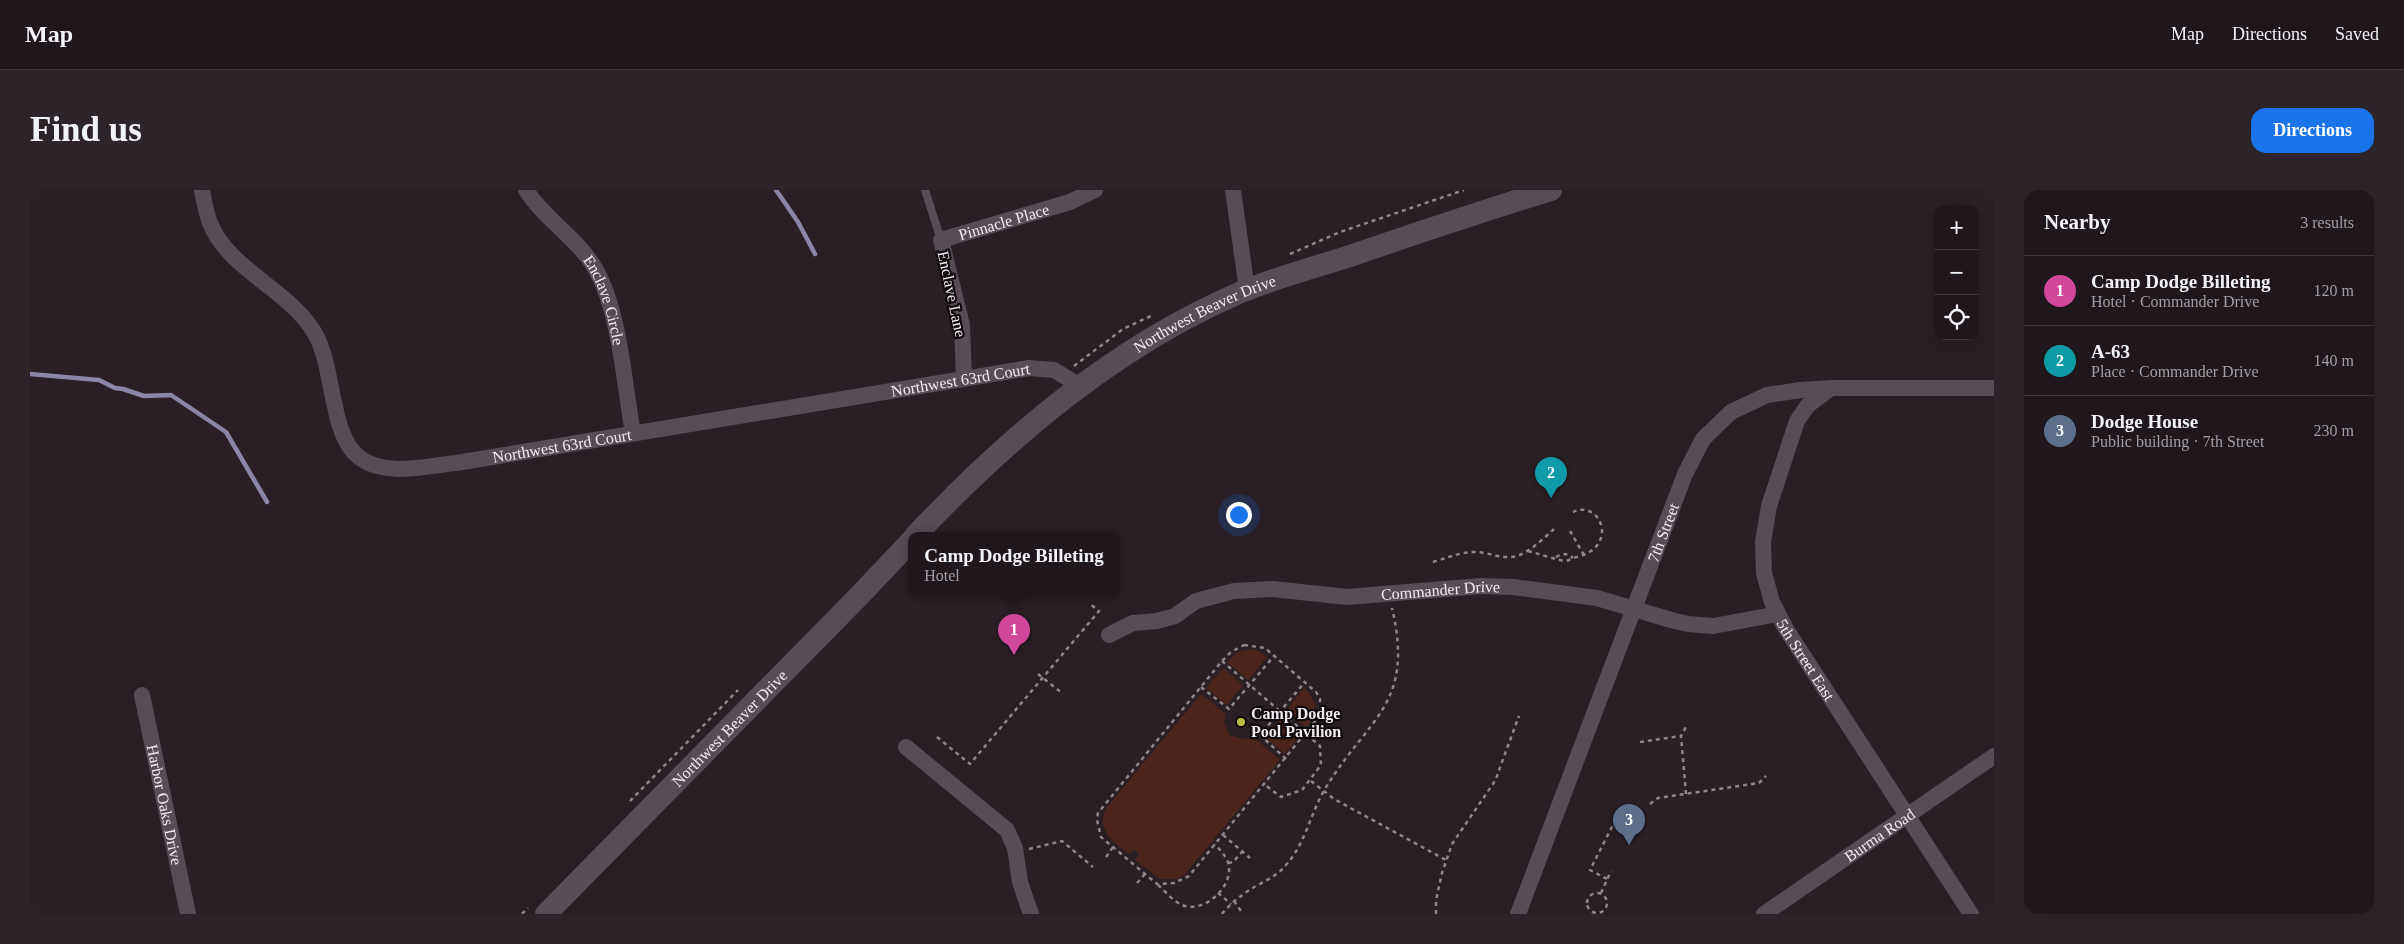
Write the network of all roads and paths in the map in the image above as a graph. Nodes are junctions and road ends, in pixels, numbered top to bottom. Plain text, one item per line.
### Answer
1 (202, 190) edge
2 (526, 190) edge
3 (925, 190) edge
4 (1095, 190) edge
5 (1233, 190) edge
6 (1551, 190) edge
7 (941, 240) junction
8 (1247, 290) junction
9 (964, 378) junction
10 (1080, 386) junction
11 (1832, 388) junction
12 (1994, 388) edge
13 (633, 433) junction
14 (1573, 512) dead end
15 (1554, 529) dead end
16 (1570, 531) dead end
17 (919, 532) edge
18 (908, 544) edge
19 (1528, 551) junction
20 (1584, 555) junction
21 (1434, 562) dead end
22 (1389, 594) junction
23 (1089, 603) dead end
24 (1634, 609) junction
25 (1778, 614) junction
26 (1109, 635) dead end
27 (1274, 656) junction
28 (1222, 661) junction
29 (1038, 674) dead end
30 (1043, 678) junction
31 (1305, 682) junction
32 (1250, 684) junction
33 (1201, 687) junction
34 (1062, 693) dead end
35 (142, 695) dead end
36 (1280, 711) junction
37 (1519, 716) dead end
38 (1686, 727) dead end
39 (1307, 734) junction
40 (1681, 736) junction
41 (937, 737) dead end
42 (1640, 742) dead end
43 (906, 747) dead end
44 (1994, 756) edge
45 (1286, 759) junction
46 (1766, 776) dead end
47 (1311, 781) junction
48 (1264, 785) junction
49 (1324, 792) junction
50 (1686, 794) junction
51 (1650, 804) dead end
52 (1621, 808) dead end
53 (1907, 815) junction
54 (1614, 823) junction
55 (1622, 828) dead end
56 (1223, 835) junction
57 (1215, 844) junction
58 (1113, 847) junction
59 (1243, 851) junction
60 (1015, 852) junction
61 (1106, 857) dead end
62 (1250, 858) dead end
63 (1446, 860) junction
64 (1228, 863) junction
65 (1093, 867) dead end
66 (1611, 871) dead end
67 (1145, 874) junction
68 (1607, 879) junction
69 (1137, 883) dead end
70 (1157, 884) junction
71 (1218, 893) junction
72 (1601, 893) junction
73 (1234, 901) junction
74 (1230, 904) junction
75 (1591, 913) edge
76 (188, 914) edge
77 (546, 914) edge
78 (1031, 914) edge
79 (1222, 914) edge
80 (1244, 914) edge
81 (1436, 914) edge
82 (1518, 914) edge
83 (1764, 914) edge
84 (1971, 914) edge

1 - 13 street, Northwest 63rd Court
2 - 13 street, Enclave Circle
3 - 7 lane
4 - 7 street, Pinnacle Place
5 - 8 street
6 - 8 main road, Northwest Beaver Drive
7 - 9 street, Enclave Lane
8 - 10 main road, Northwest Beaver Drive
9 - 10 street, Northwest 63rd Court
9 - 13 street, Northwest 63rd Court
10 - 17 main road, Northwest Beaver Drive
11 - 12 street, 7th Street
11 - 24 street, 7th Street
11 - 25 street, 5th Street East
14 - 20 path
15 - 19 path
16 - 20 path
18 - 77 main road, Northwest Beaver Drive
19 - 20 path
19 - 21 path
22 - 24 street, Commander Drive
22 - 26 street, Commander Drive
22 - 49 path
23 - 30 path
24 - 25 street, Commander Drive
24 - 82 street, 7th Street
25 - 53 street, 5th Street East
27 - 28 path
27 - 31 path
27 - 32 path
28 - 32 path
28 - 33 path
29 - 30 path
30 - 34 path
30 - 41 path
31 - 36 path
31 - 39 path
32 - 33 path
32 - 36 path
33 - 58 path
35 - 76 street, Harbor Oaks Drive
36 - 39 path
36 - 45 path
37 - 63 path
38 - 40 path
39 - 45 path
39 - 47 path
40 - 42 path
40 - 50 path
43 - 60 street
44 - 53 street, Burma Road
45 - 48 path
46 - 50 path
47 - 48 path
47 - 49 path
48 - 56 path
49 - 63 path
49 - 73 path
50 - 51 path
52 - 54 path
53 - 83 street, Burma Road
53 - 84 street, 5th Street East
54 - 55 path
54 - 68 path
56 - 57 path
56 - 59 path
57 - 64 path
57 - 70 path
58 - 61 path
58 - 67 path
59 - 62 path
59 - 64 path
60 - 65 path
60 - 78 street
63 - 81 path
64 - 71 path
66 - 68 path
67 - 69 path
67 - 70 path
68 - 72 path
70 - 71 path
71 - 74 path
72 - 75 path
72 - 75 path
73 - 74 path
73 - 80 path
74 - 79 path

